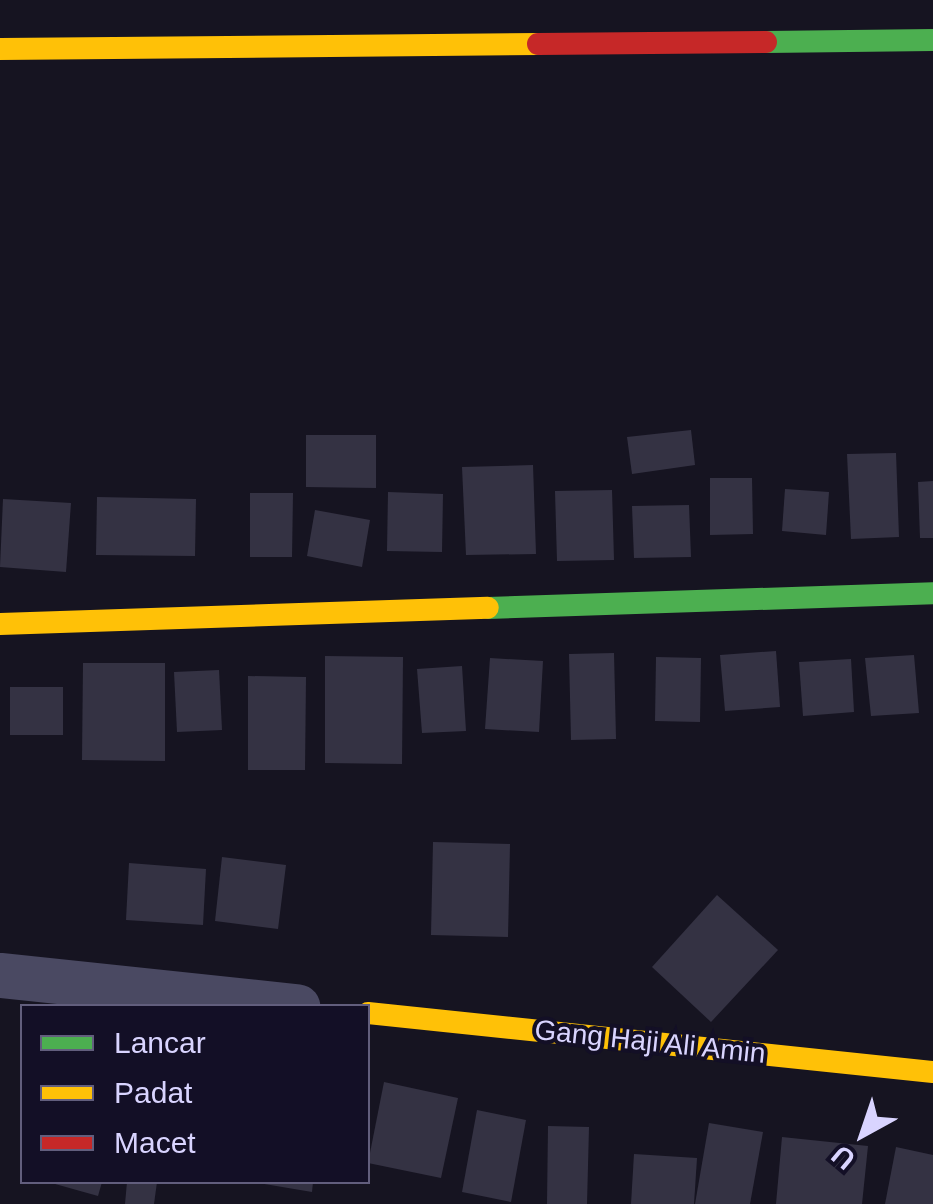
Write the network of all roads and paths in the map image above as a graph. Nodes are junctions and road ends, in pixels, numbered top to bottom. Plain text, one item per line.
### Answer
1 (933, 40) edge
2 (0, 49) edge
3 (933, 593) edge
4 (0, 624) edge
5 (0, 975) edge
6 (278, 1004) edge
7 (370, 1014) edge
8 (933, 1072) edge

1 - 2 street
3 - 4 street
5 - 6 street
7 - 8 street, Gang Haji Ali Amin

